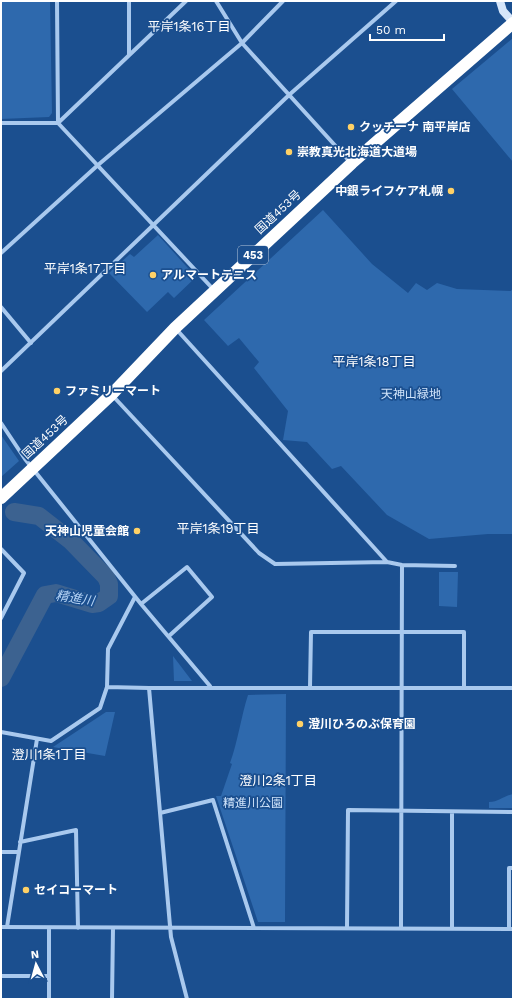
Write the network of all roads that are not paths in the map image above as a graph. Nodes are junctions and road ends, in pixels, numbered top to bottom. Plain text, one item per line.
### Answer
1 (57, 1) edge
2 (129, 1) edge
3 (186, 1) edge
4 (216, 1) edge
5 (283, 1) edge
6 (396, 1) edge
7 (500, 1) edge
8 (513, 22) edge
9 (242, 43) junction
10 (129, 55) junction
11 (289, 95) junction
12 (1, 123) edge
13 (58, 123) junction
14 (352, 163) junction
15 (98, 165) junction
16 (153, 224) junction
17 (1, 253) edge
18 (214, 291) junction
19 (1, 307) edge
20 (175, 328) junction
21 (31, 342) junction
22 (1, 371) edge
23 (112, 394) junction
24 (1, 424) edge
25 (33, 468) junction
26 (1, 498) edge
27 (1, 549) edge
28 (387, 562) junction
29 (402, 565) junction
30 (455, 566) dead end
31 (135, 597) junction
32 (141, 604) junction
33 (1, 618) edge
34 (402, 633) junction
35 (169, 636) junction
36 (210, 686) junction
37 (108, 687) junction
38 (310, 687) junction
39 (401, 687) junction
40 (149, 688) junction
41 (464, 688) junction
42 (513, 688) edge
43 (1, 732) edge
44 (37, 739) junction
45 (401, 811) junction
46 (452, 812) junction
47 (513, 812) edge
48 (160, 813) junction
49 (20, 842) junction
50 (1, 852) edge
51 (19, 852) junction
52 (513, 868) edge
53 (1, 927) edge
54 (6, 927) junction
55 (49, 928) junction
56 (78, 928) junction
57 (113, 928) junction
58 (170, 928) junction
59 (254, 928) junction
60 (346, 928) junction
61 (400, 928) junction
62 (452, 929) junction
63 (511, 929) edge
64 (1, 976) edge
65 (49, 976) junction
66 (49, 999) edge
67 (112, 999) edge
68 (187, 999) edge

1 - 13 street
2 - 10 street
3 - 10 street
4 - 9 street
5 - 9 street
6 - 11 street
7 - 8 street
8 - 14 highway, 国道453号 / 453
9 - 11 street
9 - 15 street
10 - 13 street
11 - 14 street
11 - 16 street
12 - 13 street
13 - 15 street
14 - 18 highway, 国道453号 / 453
15 - 16 street
15 - 17 street
16 - 18 street
16 - 21 street
18 - 20 highway, 国道453号 / 453
19 - 21 street
20 - 23 highway, 国道453号 / 453
20 - 28 street
21 - 22 street
23 - 25 highway, 国道453号 / 453
23 - 28 street
24 - 25 street
25 - 26 highway, 国道453号 / 453
25 - 31 street
27 - 33 street
28 - 29 street
29 - 30 street
29 - 34 street
31 - 32 street
31 - 37 street
32 - 35 street
32 - 35 street
34 - 38 street
34 - 39 street
34 - 41 street
35 - 36 street
36 - 38 street
36 - 40 street
37 - 40 street
37 - 44 street
38 - 39 street
39 - 41 street
39 - 45 street
40 - 48 street
41 - 42 street
43 - 44 street
44 - 49 street
45 - 46 street
45 - 60 street
45 - 61 street
46 - 47 street
46 - 62 street
48 - 58 street
48 - 59 street
49 - 51 street
49 - 56 street
50 - 51 street
51 - 54 street
52 - 63 street
53 - 54 street
54 - 55 street
55 - 56 street
55 - 65 street
56 - 57 street
57 - 58 street
57 - 67 street
58 - 59 street
58 - 68 street
59 - 60 street
60 - 61 street
61 - 62 street
62 - 63 street
64 - 65 street
65 - 66 street

